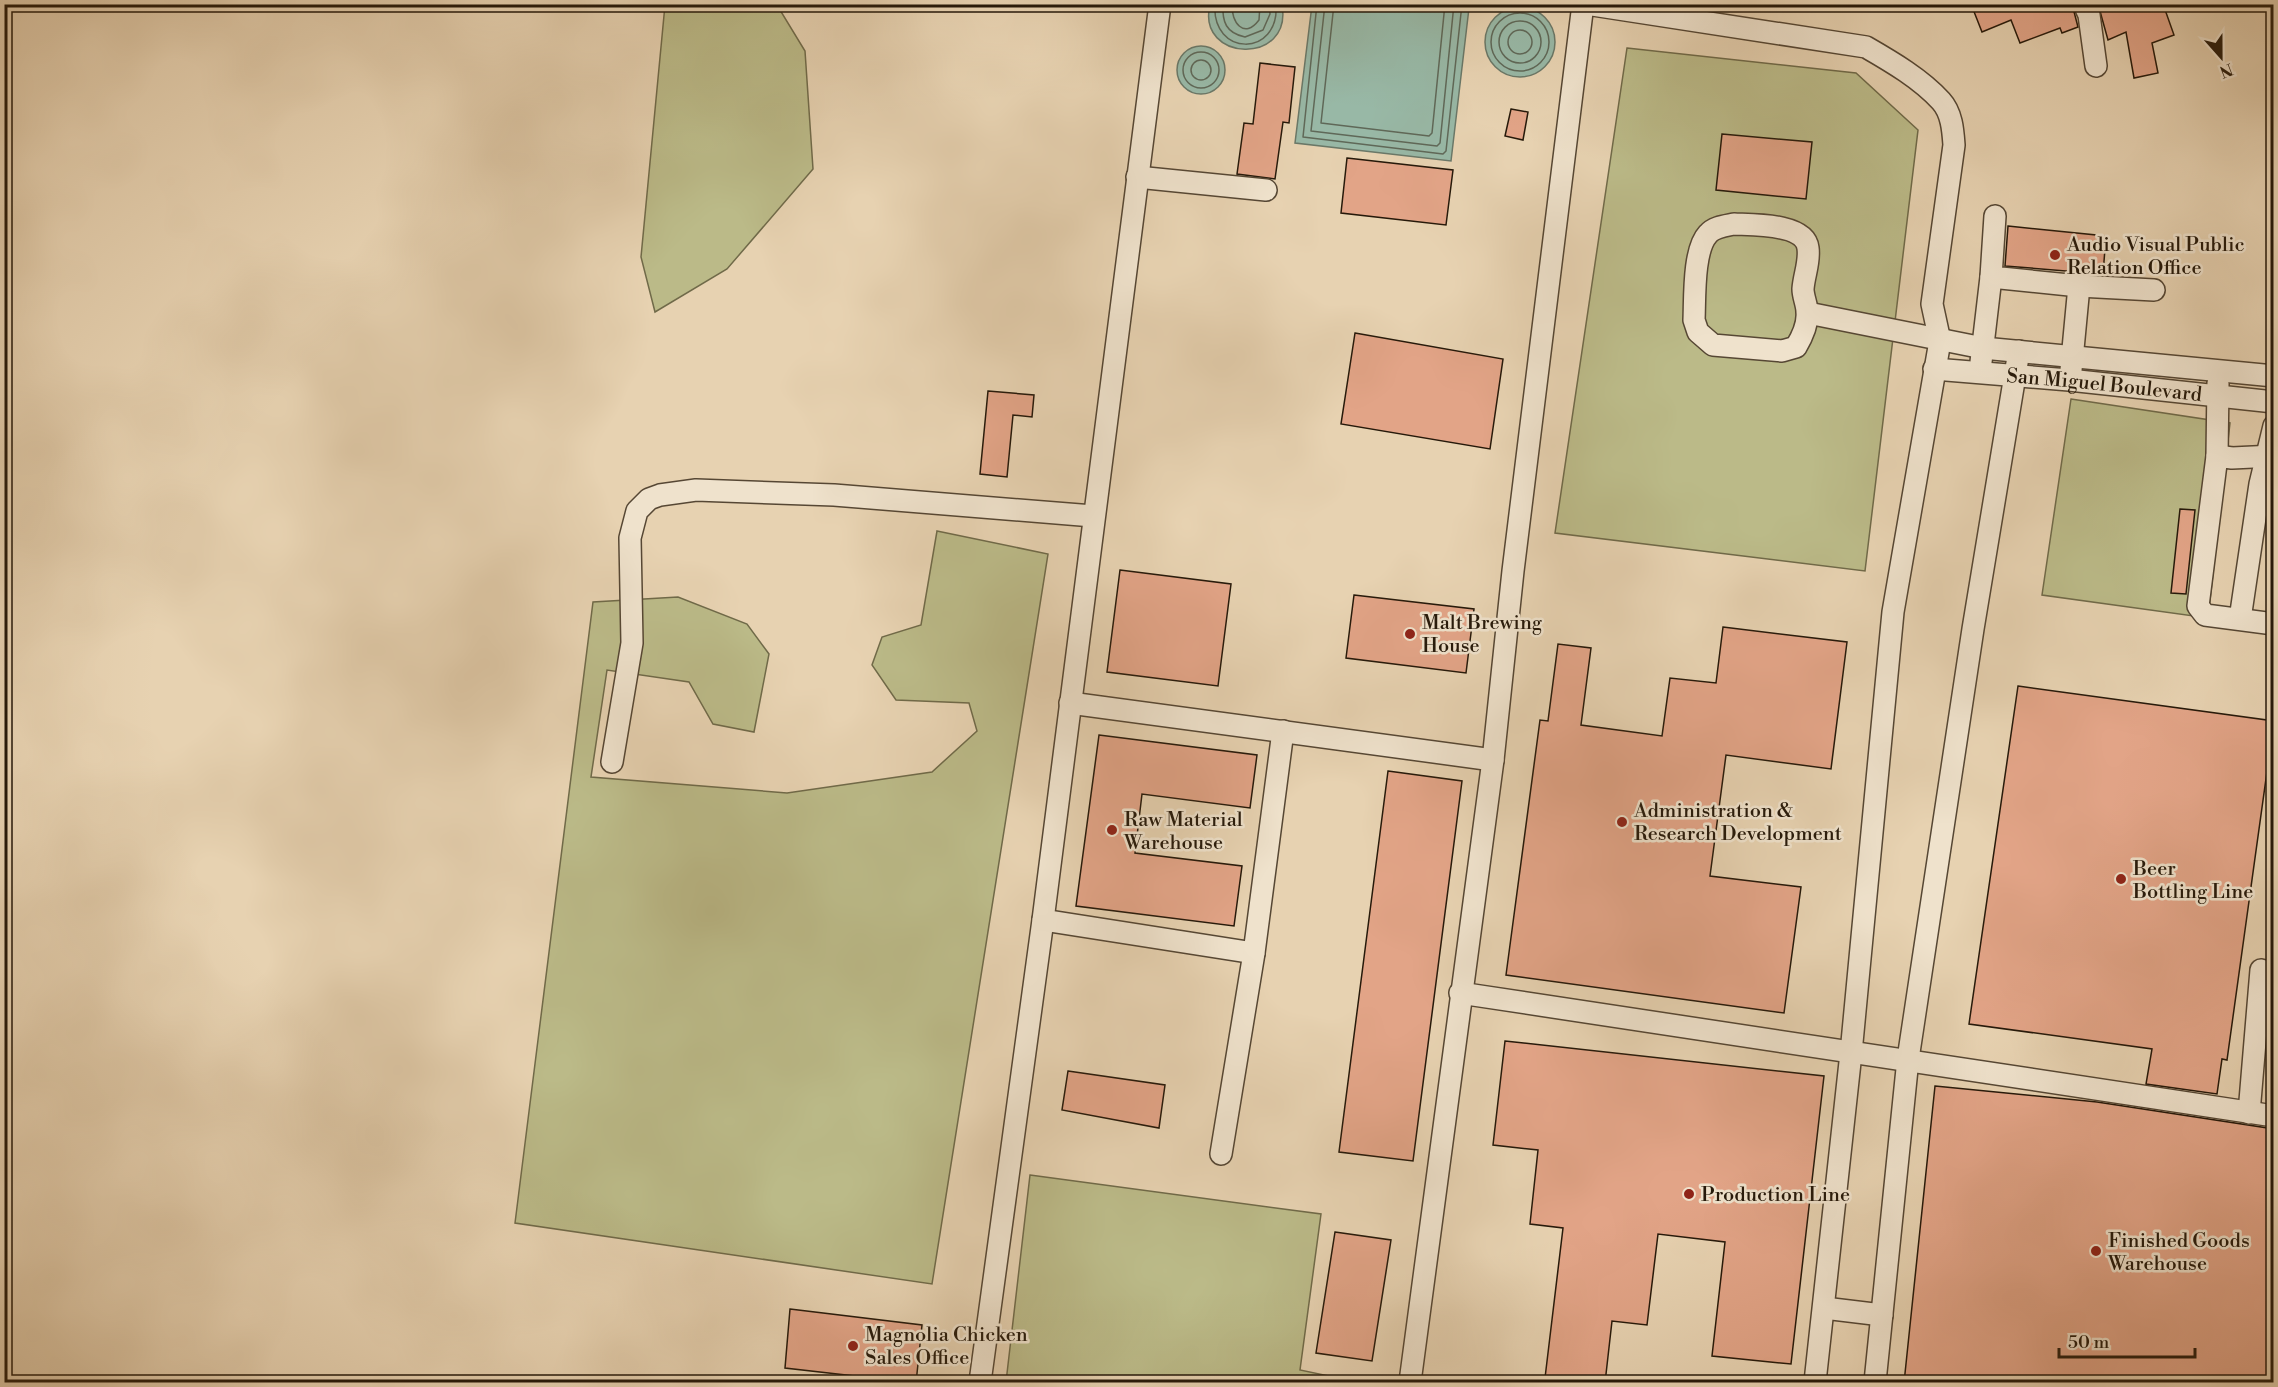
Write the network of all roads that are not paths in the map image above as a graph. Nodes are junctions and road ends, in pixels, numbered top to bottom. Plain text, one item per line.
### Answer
1 (1160, 4) edge
2 (1585, 4) edge
3 (2084, 4) edge
4 (2096, 66) dead end
5 (1137, 177) junction
6 (1266, 190) dead end
7 (1995, 216) dead end
8 (1991, 277) junction
9 (2079, 286) junction
10 (2154, 290) dead end
11 (1808, 313) junction
12 (1940, 341) junction
13 (1983, 348) junction
14 (2019, 351) junction
15 (2072, 357) junction
16 (1934, 369) junction
17 (2219, 370) junction
18 (1980, 373) junction
19 (2015, 375) junction
20 (2274, 376) edge
21 (2069, 380) junction
22 (2217, 396) junction
23 (2274, 402) edge
24 (2274, 426) edge
25 (2217, 456) junction
26 (2270, 457) edge
27 (1094, 516) junction
28 (2240, 619) junction
29 (2274, 624) edge
30 (1070, 703) junction
31 (1283, 731) junction
32 (1493, 760) junction
33 (612, 762) dead end
34 (1043, 920) junction
35 (1254, 953) junction
36 (2261, 970) dead end
37 (1460, 993) junction
38 (1851, 1053) junction
39 (1908, 1059) junction
40 (2249, 1113) junction
41 (2274, 1116) edge
42 (1221, 1154) dead end
43 (1824, 1308) junction
44 (1882, 1315) junction
45 (980, 1383) edge
46 (1410, 1383) edge
47 (1815, 1383) edge
48 (1875, 1383) edge

1 - 5 street
2 - 12 street
2 - 32 street
3 - 4 street
5 - 6 street
5 - 27 street
7 - 8 street
8 - 9 street
8 - 13 street
9 - 10 street
9 - 15 street
11 - 11 street
11 - 12 street, San Miguel Boulevard
12 - 13 street, San Miguel Boulevard
12 - 16 street
13 - 14 street, San Miguel Boulevard
13 - 18 street
14 - 15 street, San Miguel Boulevard
14 - 19 street
15 - 17 street, San Miguel Boulevard
15 - 21 street
16 - 18 street, San Miguel Boulevard
16 - 38 street
17 - 20 street, San Miguel Boulevard
17 - 22 street
18 - 19 street, San Miguel Boulevard
19 - 21 street, San Miguel Boulevard
19 - 39 street
21 - 22 street, San Miguel Boulevard
22 - 23 street, San Miguel Boulevard
22 - 25 street
24 - 26 street
25 - 26 street
25 - 28 street
26 - 28 street
27 - 30 street
27 - 33 street
28 - 29 street
30 - 31 street
30 - 34 street
31 - 32 street
31 - 35 street
32 - 37 street
34 - 35 street
34 - 45 street
35 - 42 street
36 - 40 street
37 - 38 street
37 - 46 street
38 - 39 street
38 - 43 street
39 - 40 street
39 - 44 street
40 - 41 street
43 - 44 street
43 - 47 street
44 - 48 street

